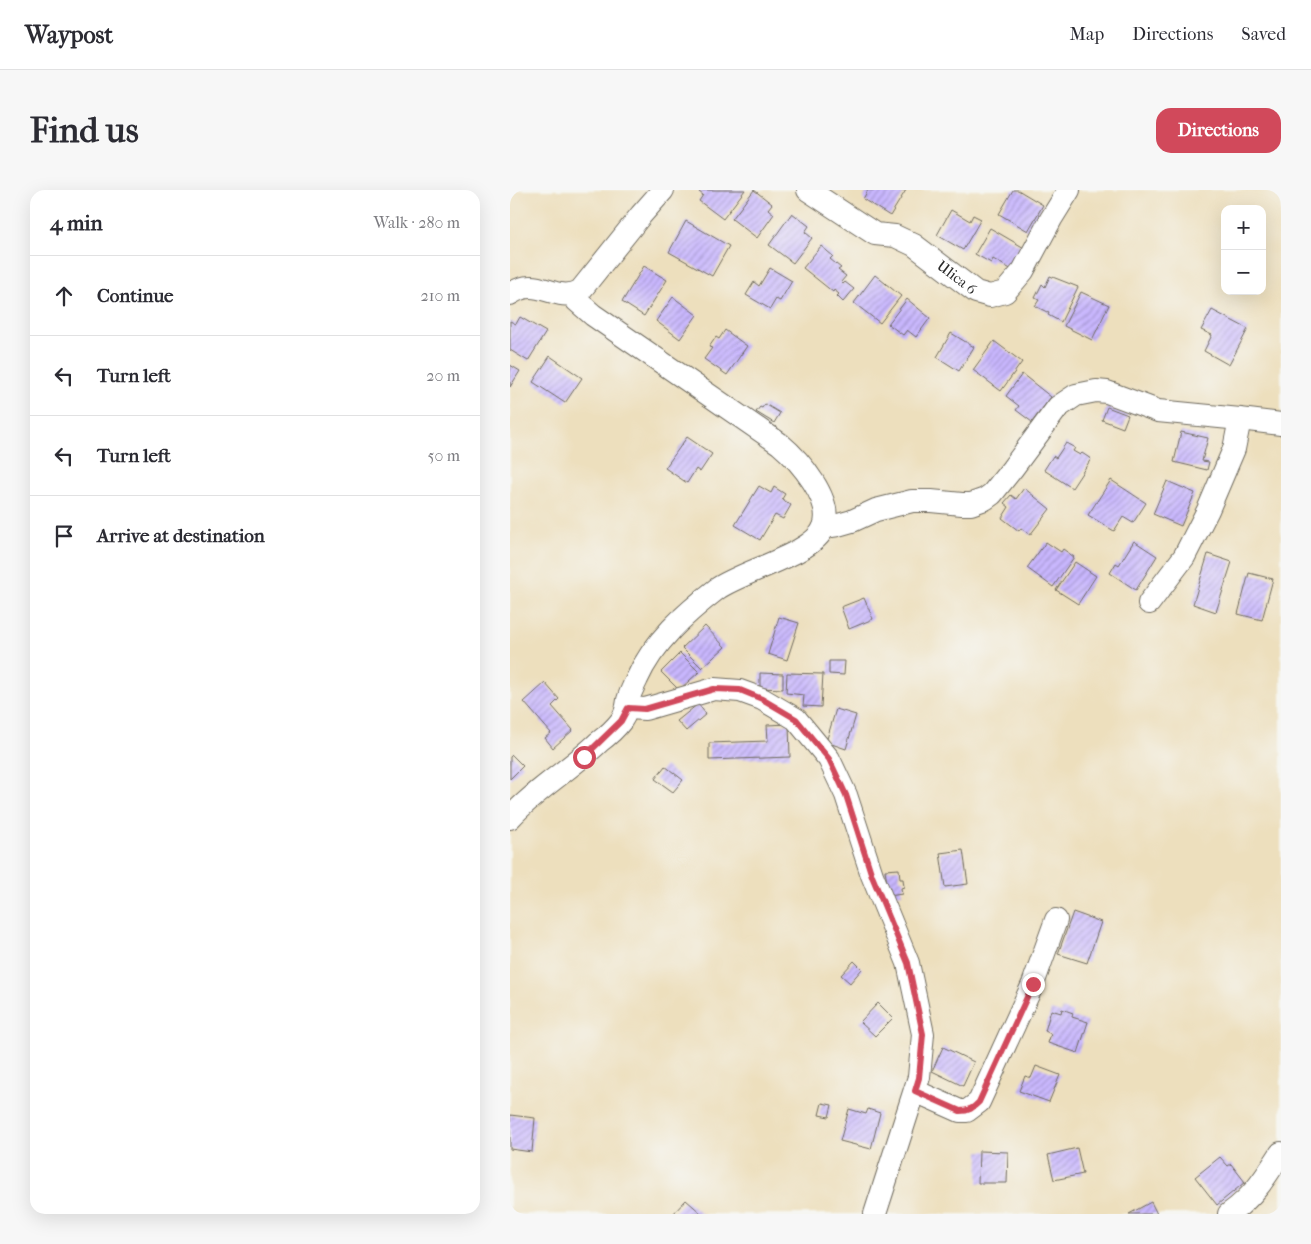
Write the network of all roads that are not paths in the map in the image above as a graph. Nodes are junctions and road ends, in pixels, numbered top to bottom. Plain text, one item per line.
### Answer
1 (663, 190) edge
2 (808, 190) edge
3 (1069, 190) edge
4 (512, 288) edge
5 (573, 294) junction
6 (1240, 418) junction
7 (1281, 424) edge
8 (824, 527) junction
9 (1149, 603) dead end
10 (628, 708) junction
11 (510, 818) edge
12 (1056, 920) dead end
13 (915, 1091) junction
14 (1281, 1152) edge
15 (875, 1214) edge
16 (1229, 1214) edge

1 - 5 street
2 - 3 street, Ulica 6
4 - 5 street
5 - 8 street
6 - 7 street
6 - 8 street
6 - 9 street
8 - 10 street
10 - 11 street
10 - 13 street
12 - 13 street
13 - 15 street
14 - 16 street

